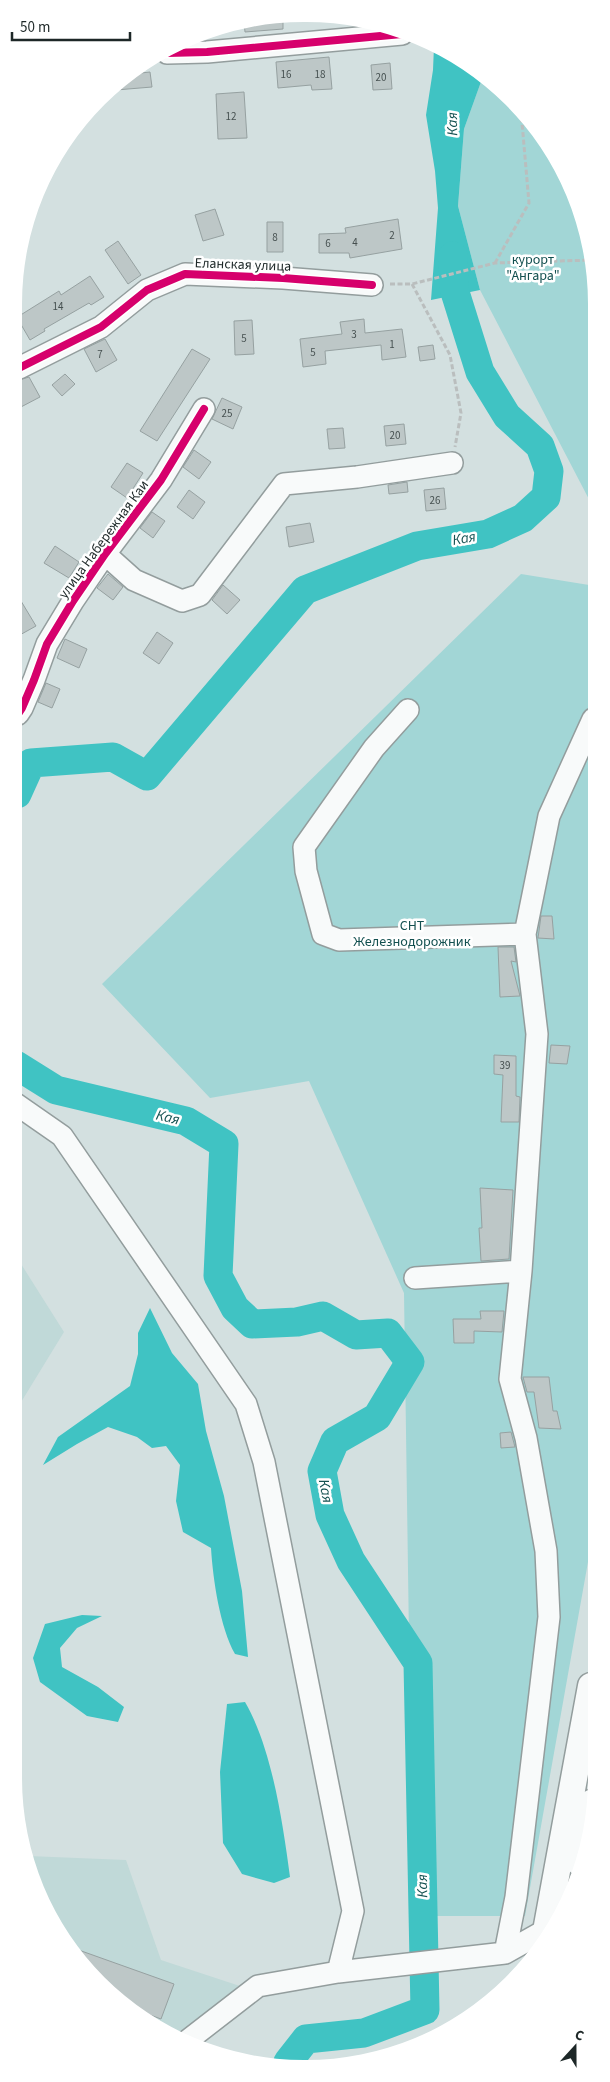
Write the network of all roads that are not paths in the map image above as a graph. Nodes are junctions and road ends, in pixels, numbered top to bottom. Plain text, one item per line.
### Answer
1 (389, 35) edge
2 (179, 53) edge
3 (372, 285) road end
4 (22, 366) edge
5 (204, 409) dead end
6 (452, 463) road end
7 (105, 554) junction
8 (22, 708) edge
9 (408, 710) dead end
10 (588, 730) edge
11 (525, 934) junction
12 (22, 1108) edge
13 (521, 1271) junction
14 (415, 1278) dead end
15 (588, 1702) edge
16 (548, 1922) edge
17 (536, 1940) edge
18 (505, 1953) junction
19 (338, 1972) junction
20 (193, 2036) edge

1 - 2 street
3 - 4 street, Еланская улица
5 - 7 street, улица Набережная Каи
6 - 7 street
7 - 8 street, улица Набережная Каи
9 - 11 street
10 - 11 street
11 - 13 street
12 - 19 street
13 - 14 street
13 - 18 street
15 - 16 main road
17 - 18 street
18 - 19 street
19 - 20 street

